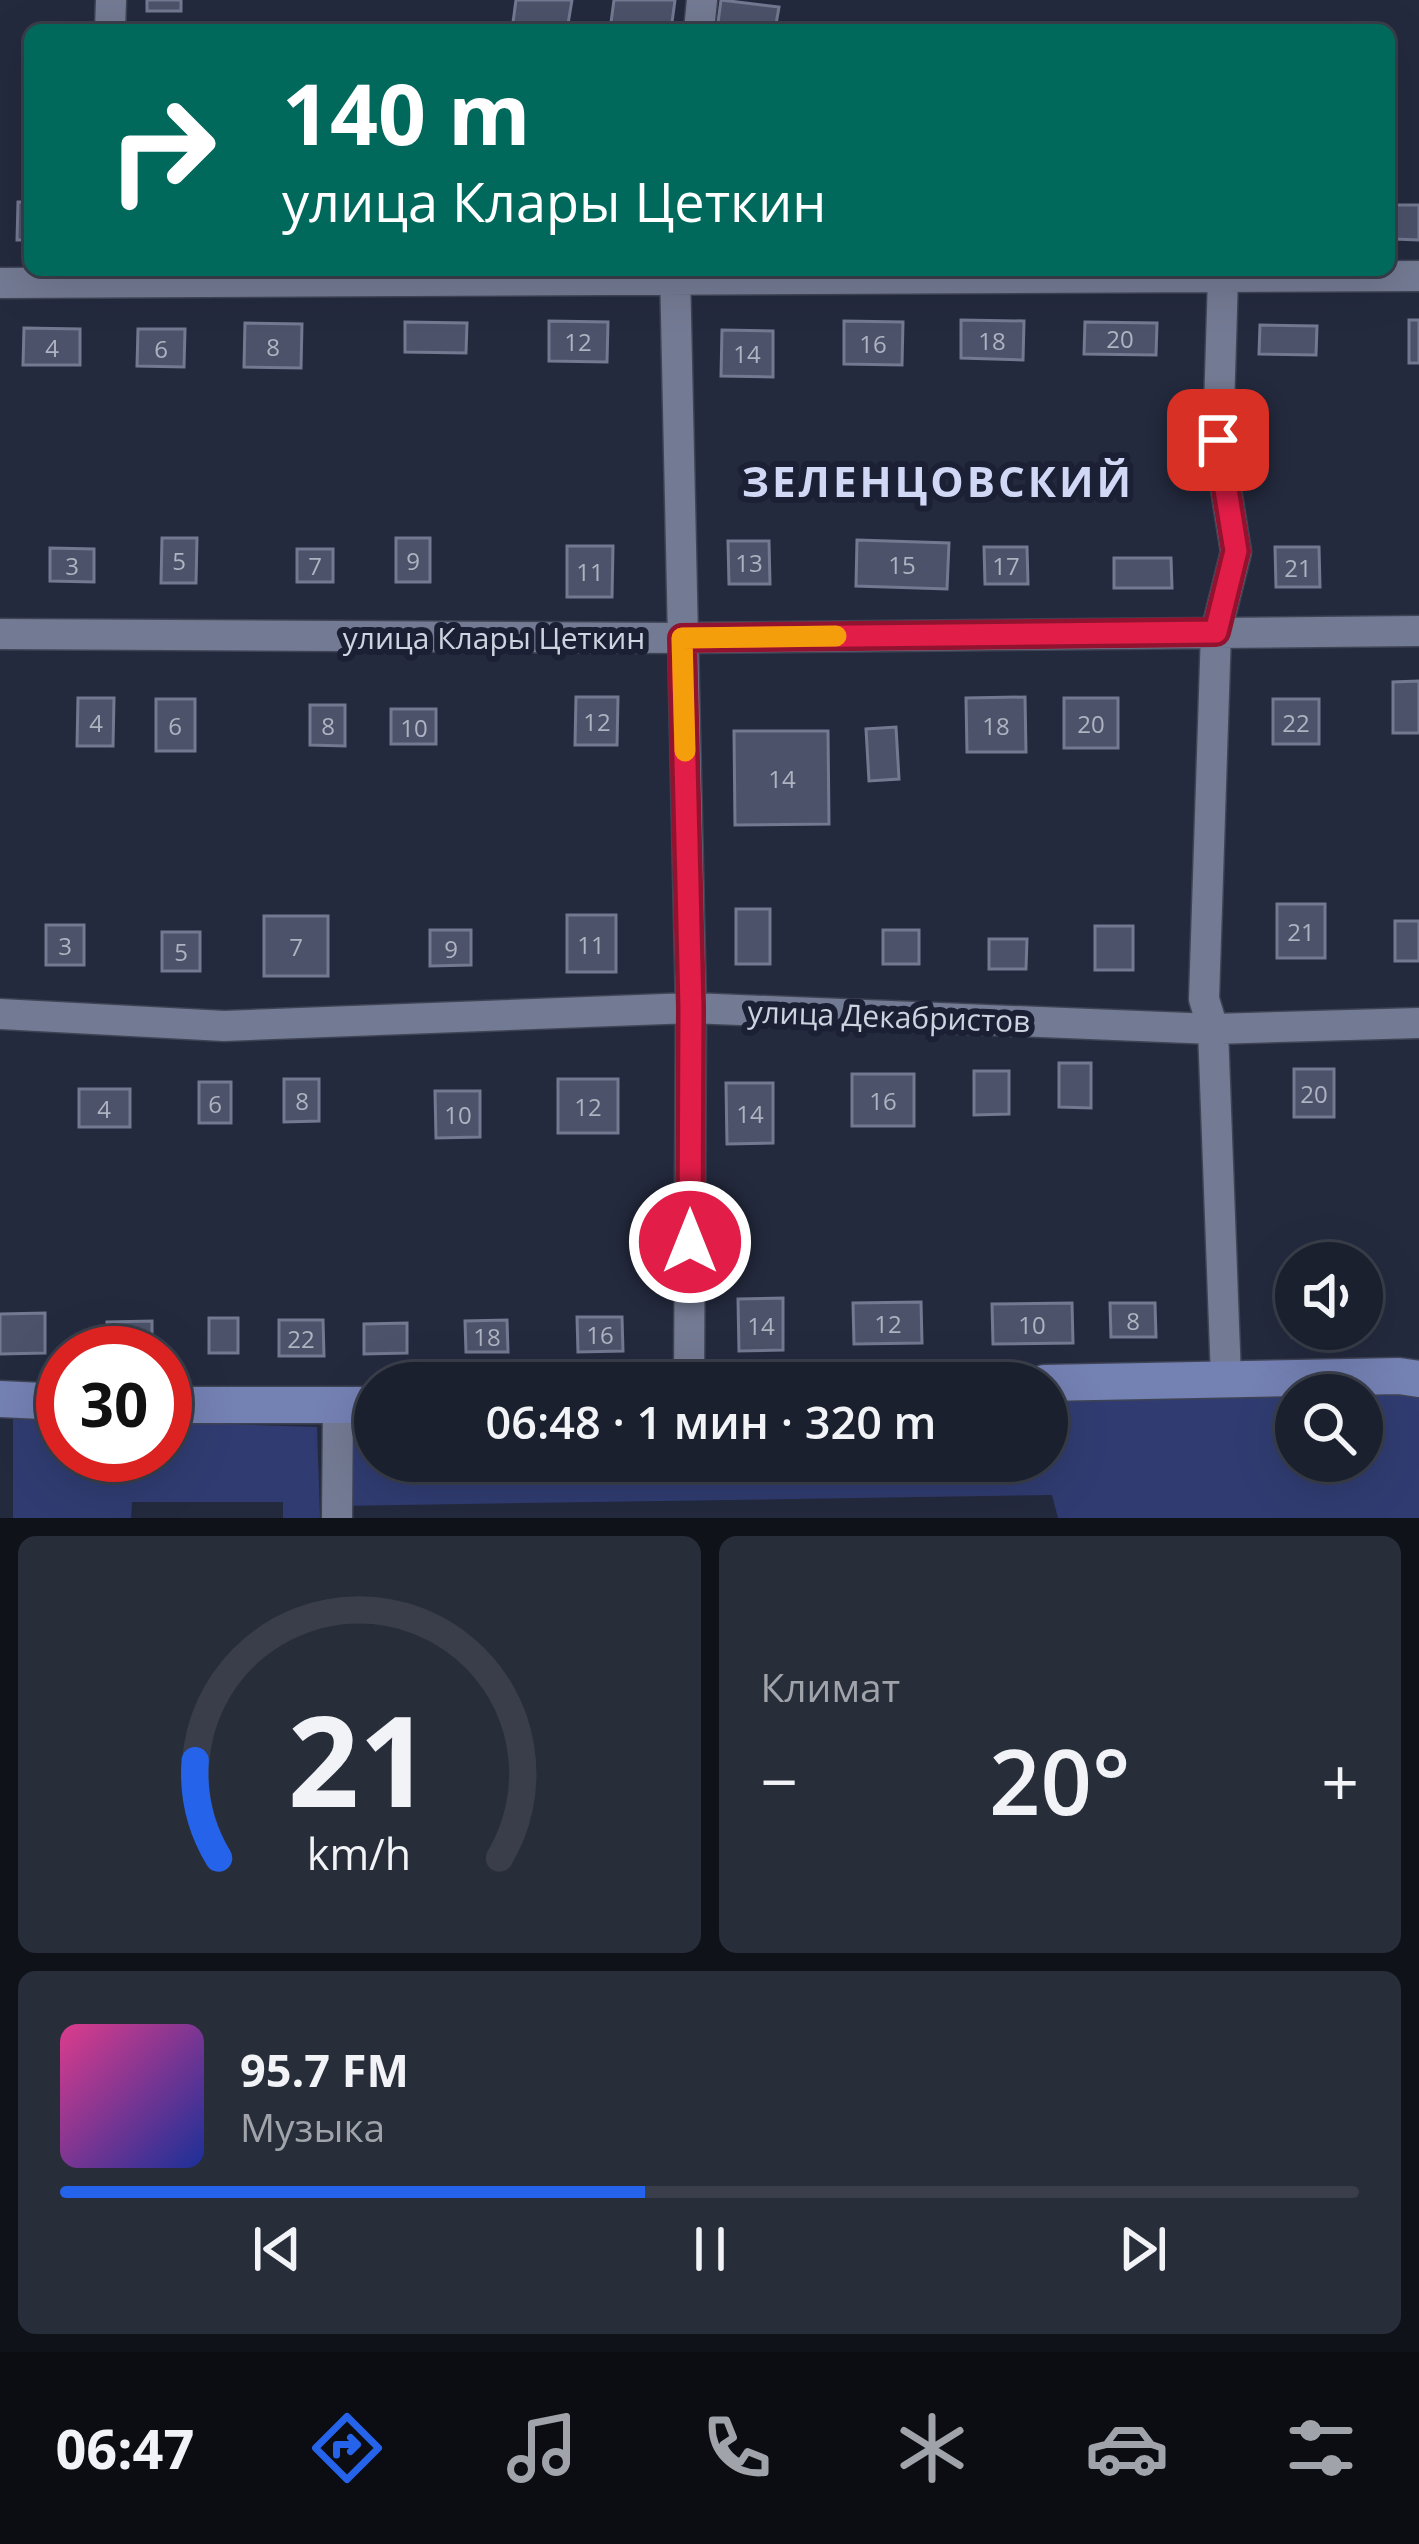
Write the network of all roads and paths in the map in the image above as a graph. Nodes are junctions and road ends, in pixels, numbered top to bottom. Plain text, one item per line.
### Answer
1 (103, 276) edge
2 (675, 276) edge
3 (858, 276) edge
4 (1419, 276) edge
5 (1223, 278) junction
6 (0, 283) edge
7 (1419, 631) edge
8 (1216, 632) junction
9 (0, 634) edge
10 (682, 638) junction
11 (691, 1008) junction
12 (0, 1014) edge
13 (1419, 1023) edge
14 (1213, 1029) junction
15 (689, 1362) edge
16 (1226, 1378) junction
17 (1419, 1379) edge
18 (1068, 1382) edge
19 (0, 1400) edge
20 (36, 1401) edge
21 (192, 1406) edge
22 (354, 1406) edge
23 (338, 1407) junction
24 (337, 1518) edge

1 - 6 street
2 - 10 street
3 - 5 street
4 - 5 street
5 - 8 street
7 - 8 street, улица Клары Цеткин
8 - 10 street, улица Клары Цеткин
8 - 14 street
9 - 10 street, улица Клары Цеткин
10 - 11 street
11 - 12 street, улица Декабристов
11 - 14 street, улица Декабристов
11 - 15 street
13 - 14 street, улица Декабристов
14 - 16 street
16 - 17 main road
16 - 18 main road
19 - 20 main road
21 - 23 main road
22 - 23 main road
23 - 24 street

